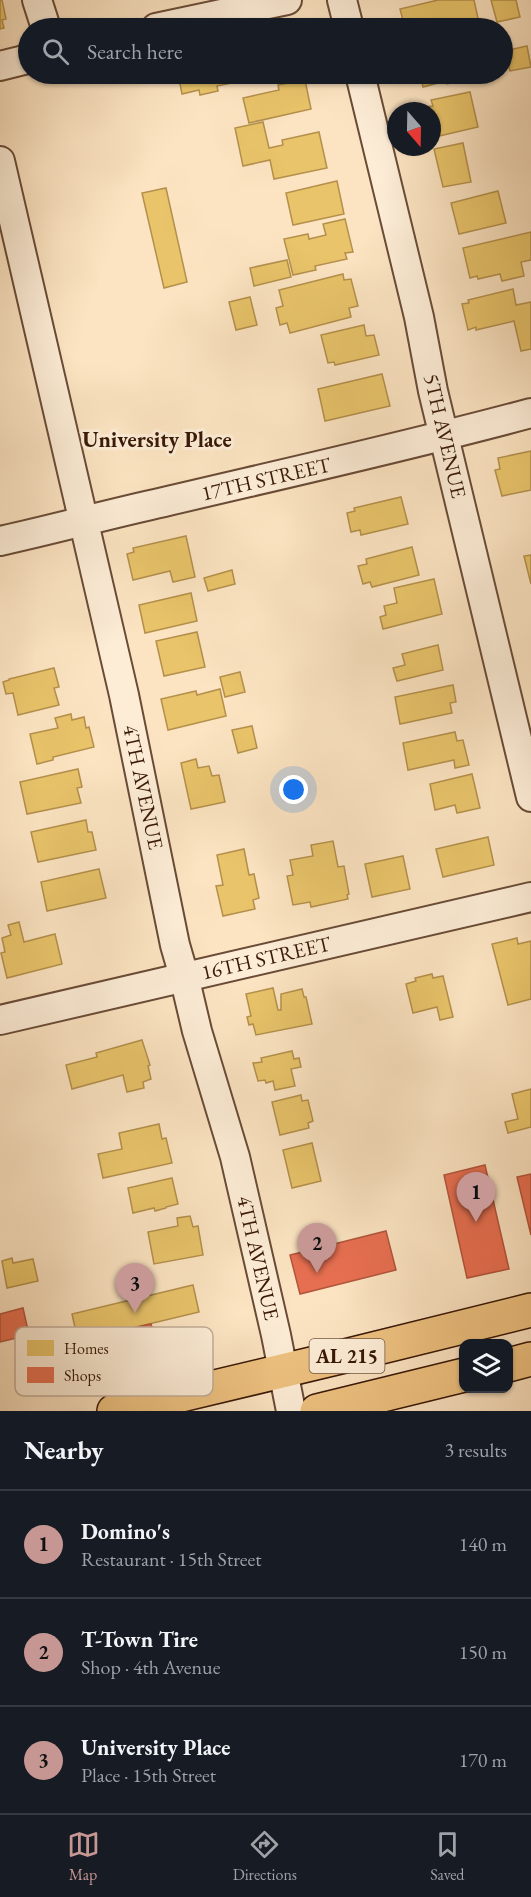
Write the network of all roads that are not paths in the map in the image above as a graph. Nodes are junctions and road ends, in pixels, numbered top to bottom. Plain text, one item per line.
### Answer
1 (37, 0) edge
2 (287, 0) edge
3 (342, 0) edge
4 (43, 18) edge
5 (203, 18) edge
6 (346, 18) edge
7 (18, 62) edge
8 (0, 66) edge
9 (362, 84) edge
10 (0, 160) edge
11 (531, 413) edge
12 (444, 436) junction
13 (84, 522) junction
14 (0, 541) edge
15 (531, 797) edge
16 (531, 897) edge
17 (184, 976) junction
18 (0, 1020) edge
19 (531, 1310) edge
20 (531, 1359) edge
21 (513, 1364) edge
22 (284, 1371) junction
23 (459, 1376) edge
24 (213, 1388) edge
25 (178, 1396) edge
26 (114, 1411) edge
27 (291, 1411) edge
28 (317, 1411) edge

1 - 4 street
2 - 5 street
3 - 6 street
7 - 8 street
9 - 12 street, 5TH AVENUE
10 - 13 street, 4TH AVENUE
11 - 12 street, 17TH STREET
12 - 13 street, 17TH STREET
12 - 15 street, 5TH AVENUE
13 - 14 street, 17TH STREET
13 - 17 street, 4TH AVENUE
16 - 17 street, 16TH STREET
17 - 18 street, 16TH STREET
17 - 22 street, 4TH AVENUE
19 - 22 main road, AL 215
20 - 21 main road
22 - 24 main road, AL 215
22 - 27 street, 4TH AVENUE
23 - 28 main road, AL 215
25 - 26 main road, AL 215

